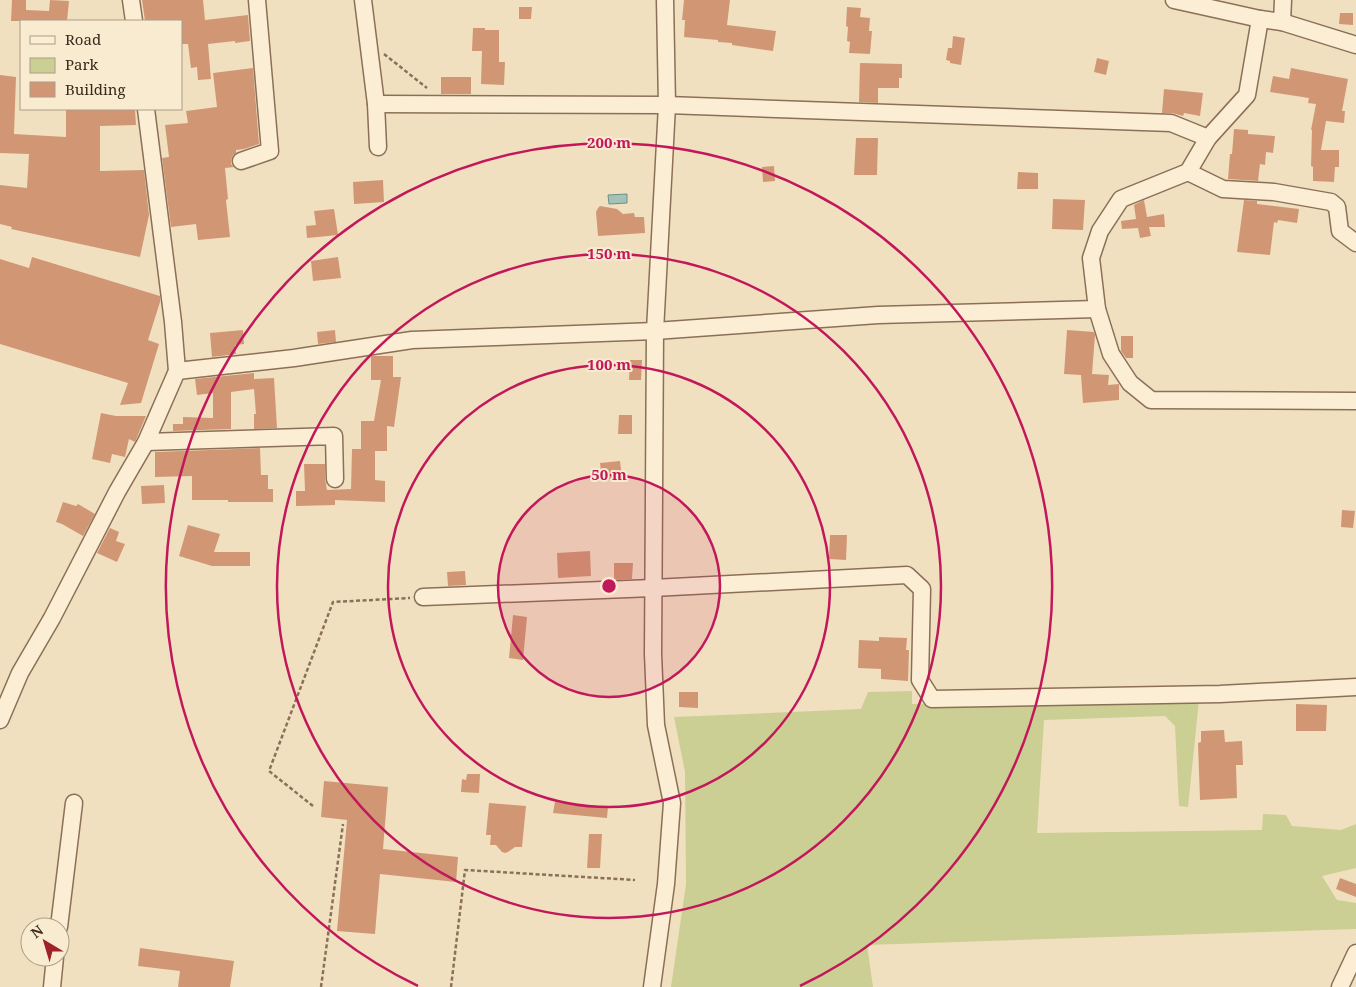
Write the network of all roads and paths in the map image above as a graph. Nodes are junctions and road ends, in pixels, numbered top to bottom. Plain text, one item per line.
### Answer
1 (131, 0) edge
2 (257, 0) edge
3 (362, 0) edge
4 (666, 0) edge
5 (1174, 0) edge
6 (1283, 0) edge
7 (1260, 19) junction
8 (134, 20) edge
9 (1282, 22) junction
10 (367, 40) junction
11 (1356, 45) edge
12 (376, 104) junction
13 (447, 105) junction
14 (667, 105) junction
15 (146, 110) edge
16 (1208, 138) junction
17 (378, 147) dead end
18 (241, 160) dead end
19 (1188, 172) junction
20 (1356, 243) edge
21 (1097, 308) junction
22 (655, 331) junction
23 (177, 371) junction
24 (1356, 401) edge
25 (146, 442) junction
26 (335, 479) dead end
27 (653, 588) junction
28 (423, 598) joint
29 (1356, 687) edge
30 (0, 720) edge
31 (74, 803) dead end
32 (313, 806) dead end
33 (343, 824) dead end
34 (635, 880) dead end
35 (60, 917) edge
36 (1356, 953) edge
37 (55, 967) edge
38 (52, 987) edge
39 (321, 987) edge
40 (451, 987) edge
41 (652, 987) edge
42 (1340, 987) edge

1 - 8 street
2 - 18 street
3 - 10 street
4 - 14 street
5 - 7 street
6 - 9 street
7 - 9 street
7 - 16 street
9 - 11 street
10 - 12 street
10 - 13 path
12 - 13 street
12 - 17 street
13 - 14 street
14 - 16 street
14 - 22 street
15 - 23 street
16 - 19 street
19 - 20 street
19 - 21 street
21 - 22 street
21 - 24 street
22 - 23 street
22 - 27 street
23 - 25 street
25 - 26 street
25 - 30 street
27 - 28 street
27 - 29 street
27 - 41 street
28 - 32 path
31 - 35 street
33 - 39 path
34 - 40 path
36 - 42 street
37 - 38 street

